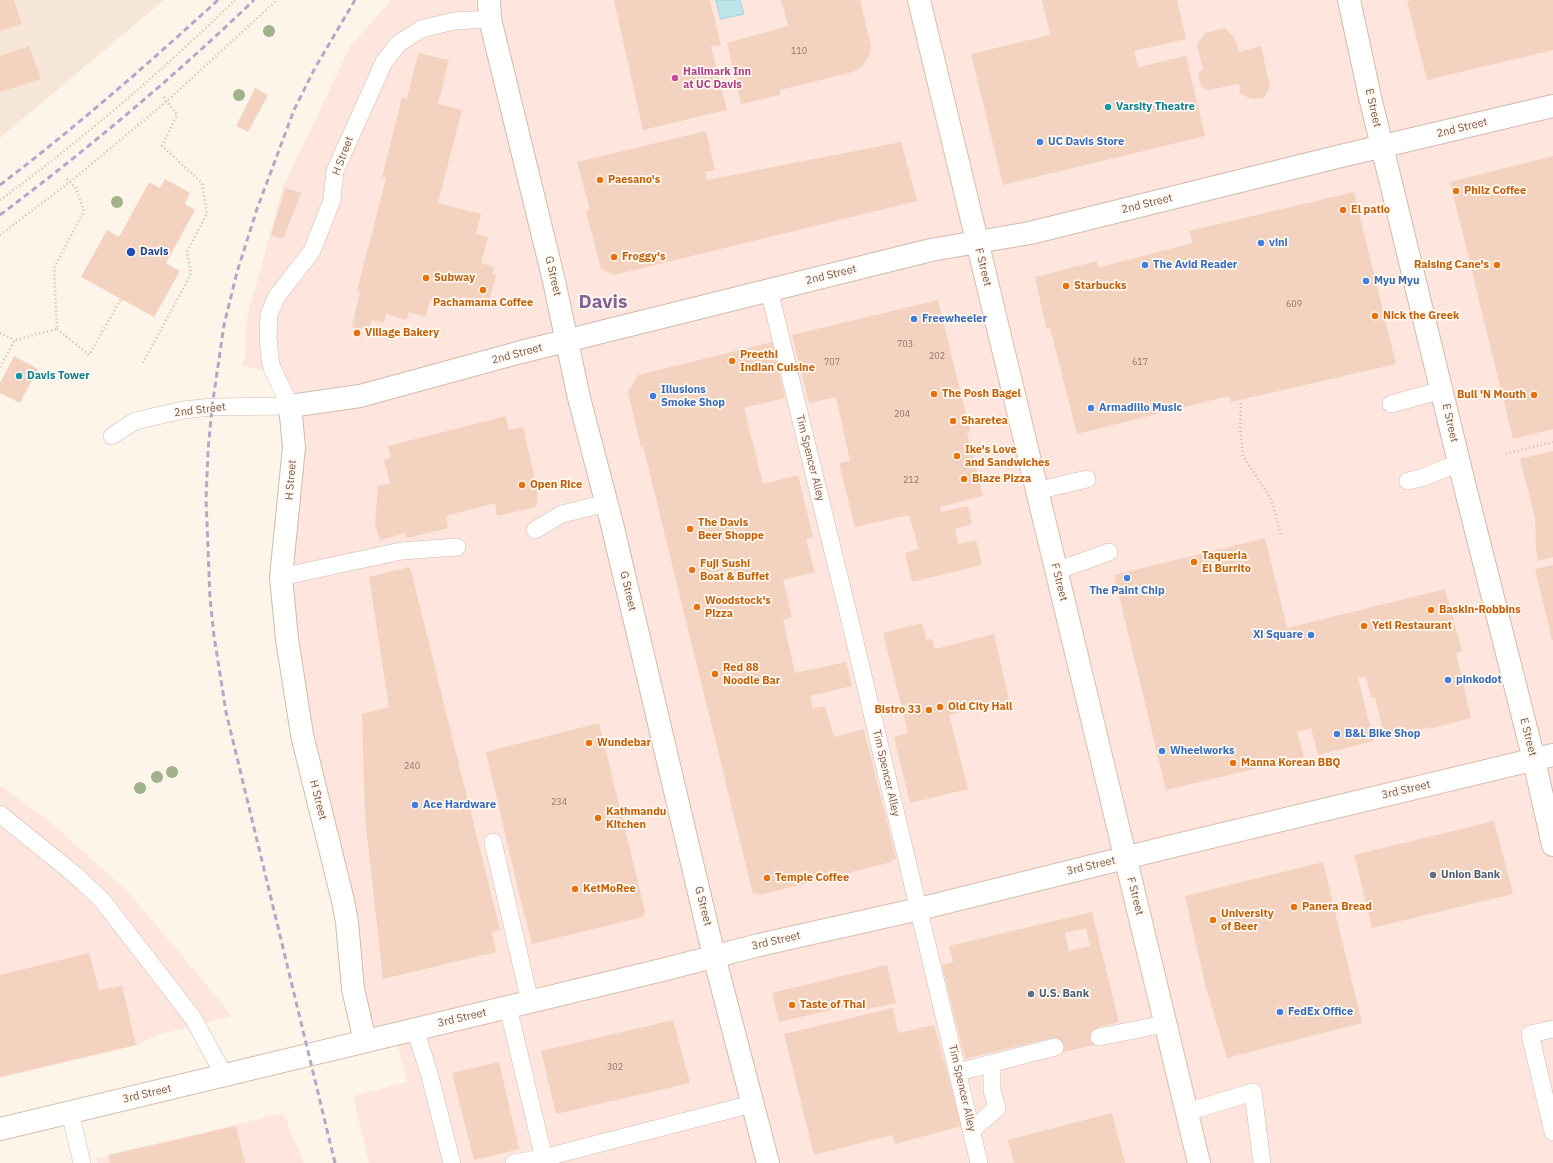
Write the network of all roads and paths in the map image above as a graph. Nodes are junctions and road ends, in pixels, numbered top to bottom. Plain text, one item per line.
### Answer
1 (235, 0) edge
2 (277, 0) edge
3 (919, 0) edge
4 (1349, 0) edge
5 (490, 9) edge
6 (162, 95) dead end
7 (166, 101) junction
8 (1553, 106) edge
9 (1382, 147) junction
10 (64, 177) dead end
11 (70, 182) junction
12 (0, 200) edge
13 (0, 235) edge
14 (977, 242) junction
15 (769, 290) junction
16 (121, 299) dead end
17 (57, 329) junction
18 (0, 333) edge
19 (15, 340) junction
20 (567, 341) junction
21 (143, 363) dead end
22 (0, 367) edge
23 (1442, 390) junction
24 (1241, 403) dead end
25 (1390, 404) dead end
26 (290, 406) junction
27 (112, 436) dead end
28 (1553, 442) edge
29 (1506, 454) dead end
30 (1460, 463) junction
31 (1087, 479) dead end
32 (1408, 481) dead end
33 (1036, 491) junction
34 (607, 503) junction
35 (535, 530) dead end
36 (1281, 535) dead end
37 (457, 547) dead end
38 (1110, 552) dead end
39 (1056, 571) junction
40 (281, 577) junction
41 (1543, 757) edge
42 (0, 814) edge
43 (493, 842) dead end
44 (1553, 845) edge
45 (1125, 858) junction
46 (919, 909) junction
47 (714, 956) junction
48 (530, 1002) junction
49 (508, 1007) junction
50 (1165, 1024) junction
51 (416, 1029) junction
52 (1553, 1029) edge
53 (1099, 1037) dead end
54 (365, 1041) junction
55 (1055, 1047) dead end
56 (992, 1064) junction
57 (958, 1072) junction
58 (224, 1075) junction
59 (1548, 1092) edge
60 (752, 1104) junction
61 (70, 1112) junction
62 (1187, 1112) junction
63 (0, 1129) edge
64 (972, 1130) junction
65 (1553, 1132) edge
66 (544, 1160) edge
67 (82, 1163) edge
68 (452, 1163) edge
69 (514, 1163) edge
70 (768, 1163) edge
71 (980, 1163) edge
72 (1199, 1163) edge
73 (1262, 1163) edge

1 - 12 path
2 - 7 path
3 - 14 street, F Street
4 - 9 street, E Street
5 - 20 street, G Street
5 - 26 lane, H Street
6 - 7 path
7 - 11 path
7 - 21 path
8 - 9 street, 2nd Street
9 - 14 street, 2nd Street
9 - 23 street, E Street
10 - 11 path
11 - 13 path
11 - 17 path
14 - 15 street, 2nd Street
14 - 33 street, F Street
15 - 20 street, 2nd Street
15 - 46 lane, Tim Spencer Alley
16 - 17 path
17 - 19 path
18 - 19 path
19 - 22 path
20 - 26 street, 2nd Street
20 - 34 street, G Street
23 - 25 lane
23 - 30 street, E Street
24 - 36 path
26 - 27 lane, 2nd Street
26 - 40 street, H Street
28 - 29 path
30 - 32 lane
30 - 41 street, E Street
31 - 33 lane
33 - 39 street, F Street
34 - 35 lane
34 - 47 street, G Street
37 - 40 lane
38 - 39 lane
39 - 45 street, F Street
40 - 54 street, H Street
41 - 44 street, E Street
41 - 45 street, 3rd Street
42 - 58 lane
43 - 48 lane
45 - 46 street, 3rd Street
45 - 50 street, F Street
46 - 47 street, 3rd Street
46 - 57 lane, Tim Spencer Alley
47 - 48 street, 3rd Street
47 - 60 street, G Street
48 - 49 street, 3rd Street
49 - 51 street, 3rd Street
49 - 66 lane
50 - 53 lane
50 - 62 street, F Street
51 - 54 street, 3rd Street
51 - 68 lane
52 - 59 lane
54 - 58 street, 3rd Street
55 - 56 lane
56 - 57 lane
56 - 64 lane
57 - 64 lane, Tim Spencer Alley
58 - 61 street, 3rd Street
59 - 65 lane
60 - 66 lane
60 - 70 street, G Street
61 - 63 street, 3rd Street
61 - 67 lane
62 - 72 street, F Street
62 - 73 lane
64 - 71 lane, Tim Spencer Alley
66 - 69 lane

